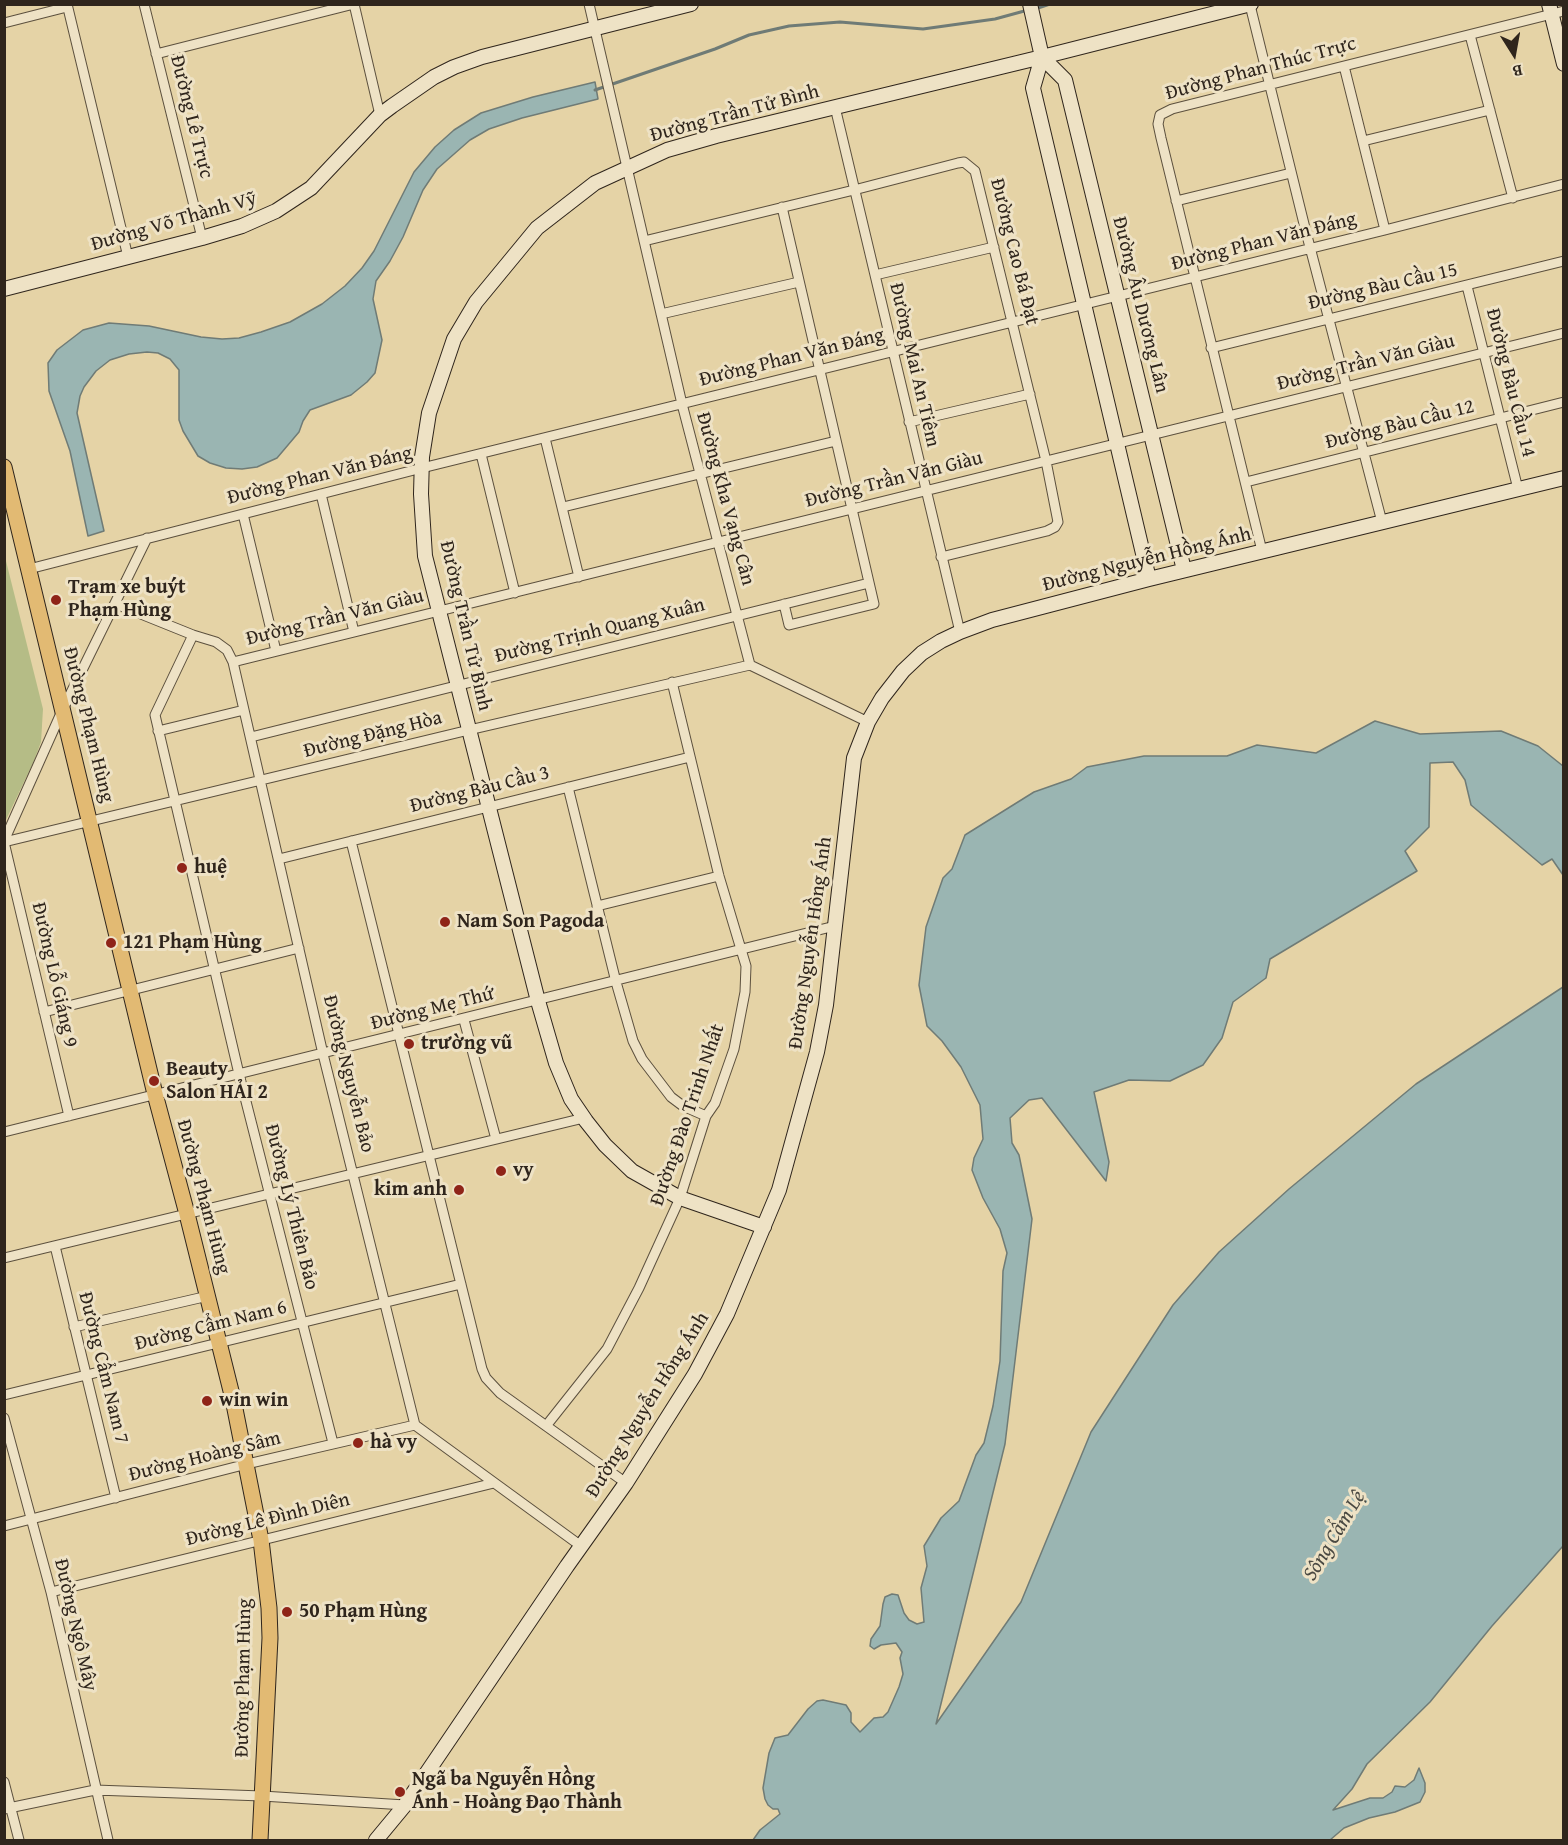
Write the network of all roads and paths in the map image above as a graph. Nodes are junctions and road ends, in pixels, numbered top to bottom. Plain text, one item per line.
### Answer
1 (144, 4) edge
2 (354, 4) edge
3 (589, 4) edge
4 (691, 4) edge
5 (1030, 4) edge
6 (1250, 5) edge
7 (67, 6) edge
8 (1554, 10) edge
9 (4, 23) edge
10 (595, 29) junction
11 (1470, 34) junction
12 (156, 54) junction
13 (1042, 57) junction
14 (1563, 64) edge
15 (1344, 66) junction
16 (1269, 85) junction
17 (835, 107) junction
18 (1490, 110) junction
19 (380, 115) junction
20 (1363, 141) junction
21 (627, 167) junction
22 (1291, 173) junction
23 (1563, 184) edge
24 (854, 190) junction
25 (1513, 198) junction
26 (1176, 201) junction
27 (782, 207) junction
28 (1385, 230) junction
29 (202, 238) junction
30 (644, 240) junction
31 (994, 247) junction
32 (1311, 249) junction
33 (128, 258) junction
34 (1563, 261) edge
35 (874, 275) junction
36 (1194, 278) junction
37 (799, 282) junction
38 (1467, 285) junction
39 (4, 289) edge
40 (1117, 296) junction
41 (1084, 304) junction
42 (661, 315) junction
43 (1328, 318) junction
44 (1013, 322) junction
45 (1563, 333) edge
46 (1211, 348) junction
47 (893, 352) junction
48 (1484, 352) junction
49 (819, 370) junction
50 (1347, 387) junction
51 (1030, 394) junction
52 (1563, 402) edge
53 (682, 404) junction
54 (1227, 416) junction
55 (1501, 418) junction
56 (909, 422) junction
57 (1151, 435) junction
58 (545, 438) junction
59 (836, 441) junction
60 (1117, 443) junction
61 (1364, 452) junction
62 (481, 454) junction
63 (1046, 461) junction
64 (4, 467) edge
65 (422, 468) junction
66 (700, 474) junction
67 (1563, 478) edge
68 (1246, 482) junction
69 (1518, 489) junction
70 (925, 491) junction
71 (321, 494) junction
72 (563, 507) junction
73 (852, 509) junction
74 (243, 514) junction
75 (1382, 522) junction
76 (147, 538) junction
77 (718, 542) junction
78 (1262, 551) junction
79 (942, 557) junction
80 (29, 569) junction
81 (1184, 570) junction
82 (579, 577) junction
83 (1149, 579) junction
84 (869, 583) junction
85 (515, 593) junction
86 (116, 604) junction
87 (784, 604) junction
88 (438, 612) junction
89 (737, 616) junction
90 (960, 632) junction
91 (354, 633) junction
92 (193, 635) junction
93 (276, 651) junction
94 (233, 662) junction
95 (750, 665) junction
96 (672, 682) junction
97 (458, 686) junction
98 (244, 710) junction
99 (62, 711) junction
100 (868, 722) junction
101 (469, 730) junction
102 (158, 731) junction
103 (251, 737) junction
104 (690, 757) junction
105 (261, 781) junction
106 (568, 787) junction
107 (175, 802) junction
108 (489, 806) junction
109 (91, 822) junction
110 (351, 841) junction
111 (4, 842) edge
112 (279, 859) junction
113 (719, 876) junction
114 (597, 906) junction
115 (835, 927) junction
116 (299, 948) junction
117 (742, 950) junction
118 (214, 969) junction
119 (616, 982) junction
120 (130, 990) junction
121 (538, 1001) junction
122 (44, 1012) junction
123 (464, 1020) junction
124 (399, 1036) junction
125 (323, 1054) junction
126 (238, 1074) junction
127 (155, 1094) junction
128 (69, 1116) junction
129 (706, 1116) junction
130 (584, 1118) junction
131 (4, 1132) edge
132 (496, 1139) junction
133 (430, 1155) junction
134 (354, 1174) junction
135 (270, 1194) junction
136 (680, 1198) junction
137 (187, 1214) junction
138 (764, 1227) junction
139 (55, 1246) junction
140 (4, 1258) edge
141 (461, 1284) junction
142 (208, 1296) junction
143 (385, 1302) junction
144 (303, 1322) junction
145 (74, 1327) junction
146 (219, 1342) junction
147 (86, 1375) junction
148 (4, 1395) edge
149 (4, 1418) edge
150 (415, 1425) junction
151 (546, 1426) junction
152 (333, 1443) junction
153 (247, 1464) junction
154 (495, 1483) junction
155 (626, 1484) junction
156 (116, 1498) junction
157 (30, 1520) junction
158 (4, 1526) edge
159 (261, 1540) junction
160 (581, 1546) junction
161 (51, 1592) junction
162 (4, 1782) edge
163 (95, 1790) junction
164 (262, 1796) junction
165 (405, 1805) junction
166 (8, 1809) edge
167 (19, 1840) edge
168 (108, 1840) edge
169 (260, 1840) edge
170 (376, 1840) edge

1 - 12 street, Đường Lê Trực
2 - 12 street
2 - 19 street
3 - 10 street, Đường Kha Vạng Cân
4 - 10 street, Đường Võ Thành Vỹ
5 - 13 street
6 - 13 street, Đường Trần Tử Bình
6 - 16 street
7 - 9 street
7 - 33 street
8 - 11 street, Đường Phan Thúc Trực
8 - 14 street
10 - 19 street, Đường Võ Thành Vỹ
10 - 21 street, Đường Kha Vạng Cân
11 - 15 street, Đường Phan Thúc Trực
11 - 18 street
12 - 29 street, Đường Lê Trực
13 - 17 street, Đường Trần Tử Bình
13 - 40 street, Đường Âu Dương Lân
13 - 41 street
15 - 16 street, Đường Phan Thúc Trực
15 - 20 street
16 - 22 street
16 - 26 street, Đường Phan Thúc Trực
17 - 21 street, Đường Trần Tử Bình
17 - 24 street, Đường Mai An Tiêm
18 - 20 street
18 - 25 street
19 - 29 street, Đường Võ Thành Vỹ
20 - 28 street
21 - 30 street, Đường Kha Vạng Cân
21 - 65 street, Đường Trần Tử Bình
22 - 26 street
22 - 32 street
23 - 25 street, Đường Phan Văn Đáng
24 - 27 street, Đường Cao Bá Đạt
24 - 31 street, Đường Cao Bá Đạt
24 - 35 street, Đường Mai An Tiêm
25 - 28 street, Đường Phan Văn Đáng
26 - 36 street, Đường Phan Thúc Trực
27 - 30 street, Đường Cao Bá Đạt
27 - 37 street
28 - 32 street, Đường Phan Văn Đáng
29 - 33 street, Đường Võ Thành Vỹ
30 - 42 street, Đường Kha Vạng Cân
31 - 35 street
31 - 44 street, Đường Cao Bá Đạt
32 - 36 street, Đường Phan Văn Đáng
32 - 43 street
33 - 39 street, Đường Võ Thành Vỹ
34 - 38 street, Đường Bàu Cầu 15
35 - 47 street, Đường Mai An Tiêm
36 - 40 street, Đường Phan Văn Đáng
36 - 46 street, Đường Phan Thúc Trực
37 - 42 street
37 - 49 street
38 - 43 street, Đường Bàu Cầu 15
38 - 48 street, Đường Bàu Cầu 14
40 - 41 street, Đường Phan Văn Đáng
40 - 57 street, Đường Âu Dương Lân
41 - 44 street, Đường Phan Văn Đáng
41 - 60 street
42 - 53 street, Đường Kha Vạng Cân
43 - 46 street, Đường Bàu Cầu 15
43 - 50 street
44 - 47 street, Đường Phan Văn Đáng
44 - 51 street, Đường Cao Bá Đạt
45 - 48 street, Đường Trần Văn Giàu
46 - 54 street, Đường Phan Thúc Trực
47 - 49 street, Đường Phan Văn Đáng
47 - 56 street, Đường Mai An Tiêm
48 - 50 street, Đường Trần Văn Giàu
48 - 55 street, Đường Bàu Cầu 14
49 - 53 street, Đường Phan Văn Đáng
49 - 59 street
50 - 54 street, Đường Trần Văn Giàu
50 - 61 street
51 - 56 street
51 - 63 street, Đường Cao Bá Đạt
52 - 55 street, Đường Bàu Cầu 12
53 - 58 street, Đường Phan Văn Đáng
53 - 66 street, Đường Kha Vạng Cân
54 - 57 street, Đường Trần Văn Giàu
54 - 68 street, Đường Phan Thúc Trực
55 - 61 street, Đường Bàu Cầu 12
55 - 69 street, Đường Bàu Cầu 14
56 - 70 street, Đường Mai An Tiêm
57 - 60 street, Đường Trần Văn Giàu
57 - 81 street, Đường Âu Dương Lân
58 - 62 street, Đường Phan Văn Đáng
58 - 72 street
59 - 66 street
59 - 73 street
60 - 63 street, Đường Trần Văn Giàu
60 - 83 street
61 - 68 street, Đường Bàu Cầu 12
61 - 75 street
62 - 65 street, Đường Phan Văn Đáng
62 - 85 street
63 - 70 street, Đường Trần Văn Giàu
63 - 79 street, Đường Cao Bá Đạt
64 - 80 main road, Đường Phạm Hùng
65 - 71 street, Đường Phan Văn Đáng
65 - 88 street, Đường Trần Tử Bình
66 - 72 street
66 - 77 street, Đường Kha Vạng Cân
67 - 69 street, Đường Nguyễn Hồng Ánh
68 - 78 street, Đường Phan Thúc Trực
69 - 75 street, Đường Nguyễn Hồng Ánh
70 - 73 street, Đường Trần Văn Giàu
70 - 79 street, Đường Mai An Tiêm
71 - 74 street, Đường Phan Văn Đáng
71 - 91 street
72 - 82 street
73 - 77 street, Đường Trần Văn Giàu
73 - 84 street
74 - 76 street, Đường Phan Văn Đáng
74 - 93 street
75 - 78 street, Đường Nguyễn Hồng Ánh
76 - 80 street, Đường Phan Văn Đáng
76 - 86 street
77 - 82 street, Đường Trần Văn Giàu
77 - 89 street, Đường Kha Vạng Cân
78 - 81 street, Đường Nguyễn Hồng Ánh
79 - 90 street, Đường Mai An Tiêm
80 - 99 main road, Đường Phạm Hùng
81 - 83 street, Đường Nguyễn Hồng Ánh
82 - 85 street, Đường Trần Văn Giàu
83 - 90 street, Đường Nguyễn Hồng Ánh
84 - 87 street, Đường Trịnh Quang Xuân
84 - 87 street
85 - 88 street, Đường Trần Văn Giàu
86 - 92 street
86 - 99 street
87 - 89 street, Đường Trịnh Quang Xuân
88 - 91 street, Đường Trần Văn Giàu
88 - 97 street, Đường Trần Tử Bình
89 - 95 street, Đường Kha Vạng Cân
89 - 97 street, Đường Trịnh Quang Xuân
90 - 100 street, Đường Nguyễn Hồng Ánh
91 - 93 street, Đường Trần Văn Giàu
92 - 94 street
92 - 102 street, Đường Lý Thiên Bảo
93 - 94 street, Đường Trần Văn Giàu
94 - 98 street, Đường Nguyễn Bảo
95 - 96 street, Đường Đặng Hòa
95 - 100 street
96 - 101 street, Đường Đặng Hòa
96 - 104 street, Đường Đào Trinh Nhất
97 - 101 street, Đường Trần Tử Bình
97 - 103 street, Đường Trịnh Quang Xuân
98 - 102 street
98 - 103 street, Đường Nguyễn Bảo
99 - 109 main road, Đường Phạm Hùng
99 - 111 street
100 - 115 street, Đường Nguyễn Hồng Ánh
101 - 105 street, Đường Đặng Hòa
101 - 108 street, Đường Trần Tử Bình
102 - 107 street, Đường Lý Thiên Bảo
103 - 105 street, Đường Nguyễn Bảo
104 - 106 street, Đường Bàu Cầu 3
104 - 113 street, Đường Đào Trinh Nhất
105 - 107 street, Đường Đặng Hòa
105 - 112 street, Đường Nguyễn Bảo
106 - 108 street, Đường Bàu Cầu 3
106 - 114 street
107 - 109 street, Đường Đặng Hòa
107 - 118 street, Đường Lý Thiên Bảo
108 - 110 street, Đường Bàu Cầu 3
108 - 121 street, Đường Trần Tử Bình
109 - 111 street, Đường Đặng Hòa
109 - 120 main road, Đường Phạm Hùng
110 - 112 street, Đường Bàu Cầu 3
110 - 124 street
111 - 122 street, Đường Lỗ Giáng 9
112 - 116 street, Đường Nguyễn Bảo
113 - 114 street
113 - 117 street, Đường Đào Trinh Nhất
114 - 119 street
115 - 117 street, Đường Mẹ Thứ
115 - 138 street, Đường Nguyễn Hồng Ánh
116 - 118 street
116 - 125 street, Đường Nguyễn Bảo
117 - 119 street, Đường Mẹ Thứ
117 - 129 street, Đường Đào Trinh Nhất
118 - 120 street
118 - 126 street, Đường Lý Thiên Bảo
119 - 121 street, Đường Mẹ Thứ
119 - 129 street
120 - 122 street
120 - 127 main road, Đường Phạm Hùng
121 - 123 street, Đường Mẹ Thứ
121 - 130 street, Đường Trần Tử Bình
122 - 128 street, Đường Lỗ Giáng 9
123 - 124 street, Đường Mẹ Thứ
123 - 132 street
124 - 125 street, Đường Mẹ Thứ
124 - 133 street
125 - 126 street, Đường Mẹ Thứ
125 - 134 street, Đường Nguyễn Bảo
126 - 127 street, Đường Mẹ Thứ
126 - 135 street, Đường Lý Thiên Bảo
127 - 128 street, Đường Mẹ Thứ
127 - 137 main road, Đường Phạm Hùng
128 - 131 street, Đường Mẹ Thứ
129 - 136 street, Đường Đào Trinh Nhất
130 - 132 street
130 - 136 street, Đường Trần Tử Bình
132 - 133 street
133 - 134 street
133 - 141 street
134 - 135 street
134 - 143 street, Đường Nguyễn Bảo
135 - 137 street
135 - 144 street, Đường Lý Thiên Bảo
136 - 138 street, Đường Trần Tử Bình
136 - 151 street, Đường Đào Trinh Nhất
137 - 139 street
137 - 142 main road, Đường Phạm Hùng
138 - 155 street, Đường Nguyễn Hồng Ánh
139 - 140 street
139 - 145 street, Đường Cẩm Nam 7
141 - 143 street, Đường Cẩm Nam 6
141 - 151 street
142 - 145 street
142 - 146 main road, Đường Phạm Hùng
143 - 144 street, Đường Cẩm Nam 6
143 - 150 street, Đường Nguyễn Bảo
144 - 146 street, Đường Cẩm Nam 6
144 - 152 street, Đường Lý Thiên Bảo
145 - 147 street, Đường Cẩm Nam 7
146 - 147 street, Đường Cẩm Nam 6
146 - 153 main road, Đường Phạm Hùng
147 - 148 street, Đường Cẩm Nam 6
147 - 156 street, Đường Cẩm Nam 7
149 - 157 street, Đường Ngô Mây
150 - 152 street, Đường Hoàng Sâm
150 - 154 street
151 - 155 street
152 - 153 street, Đường Hoàng Sâm
153 - 156 street, Đường Hoàng Sâm
153 - 159 main road, Đường Phạm Hùng
154 - 159 street, Đường Lê Đình Diên
154 - 160 street
155 - 160 street, Đường Nguyễn Hồng Ánh
156 - 157 street, Đường Hoàng Sâm
157 - 158 street, Đường Hoàng Sâm
157 - 161 street, Đường Ngô Mây
159 - 161 street, Đường Lê Đình Diên
159 - 164 main road, Đường Phạm Hùng
160 - 165 street, Đường Nguyễn Hồng Ánh
161 - 163 street, Đường Ngô Mây
162 - 166 street
163 - 164 street
163 - 166 street
163 - 168 street, Đường Ngô Mây
164 - 165 street
164 - 169 main road, Đường Phạm Hùng
165 - 170 street, Đường Nguyễn Hồng Ánh
166 - 167 street

